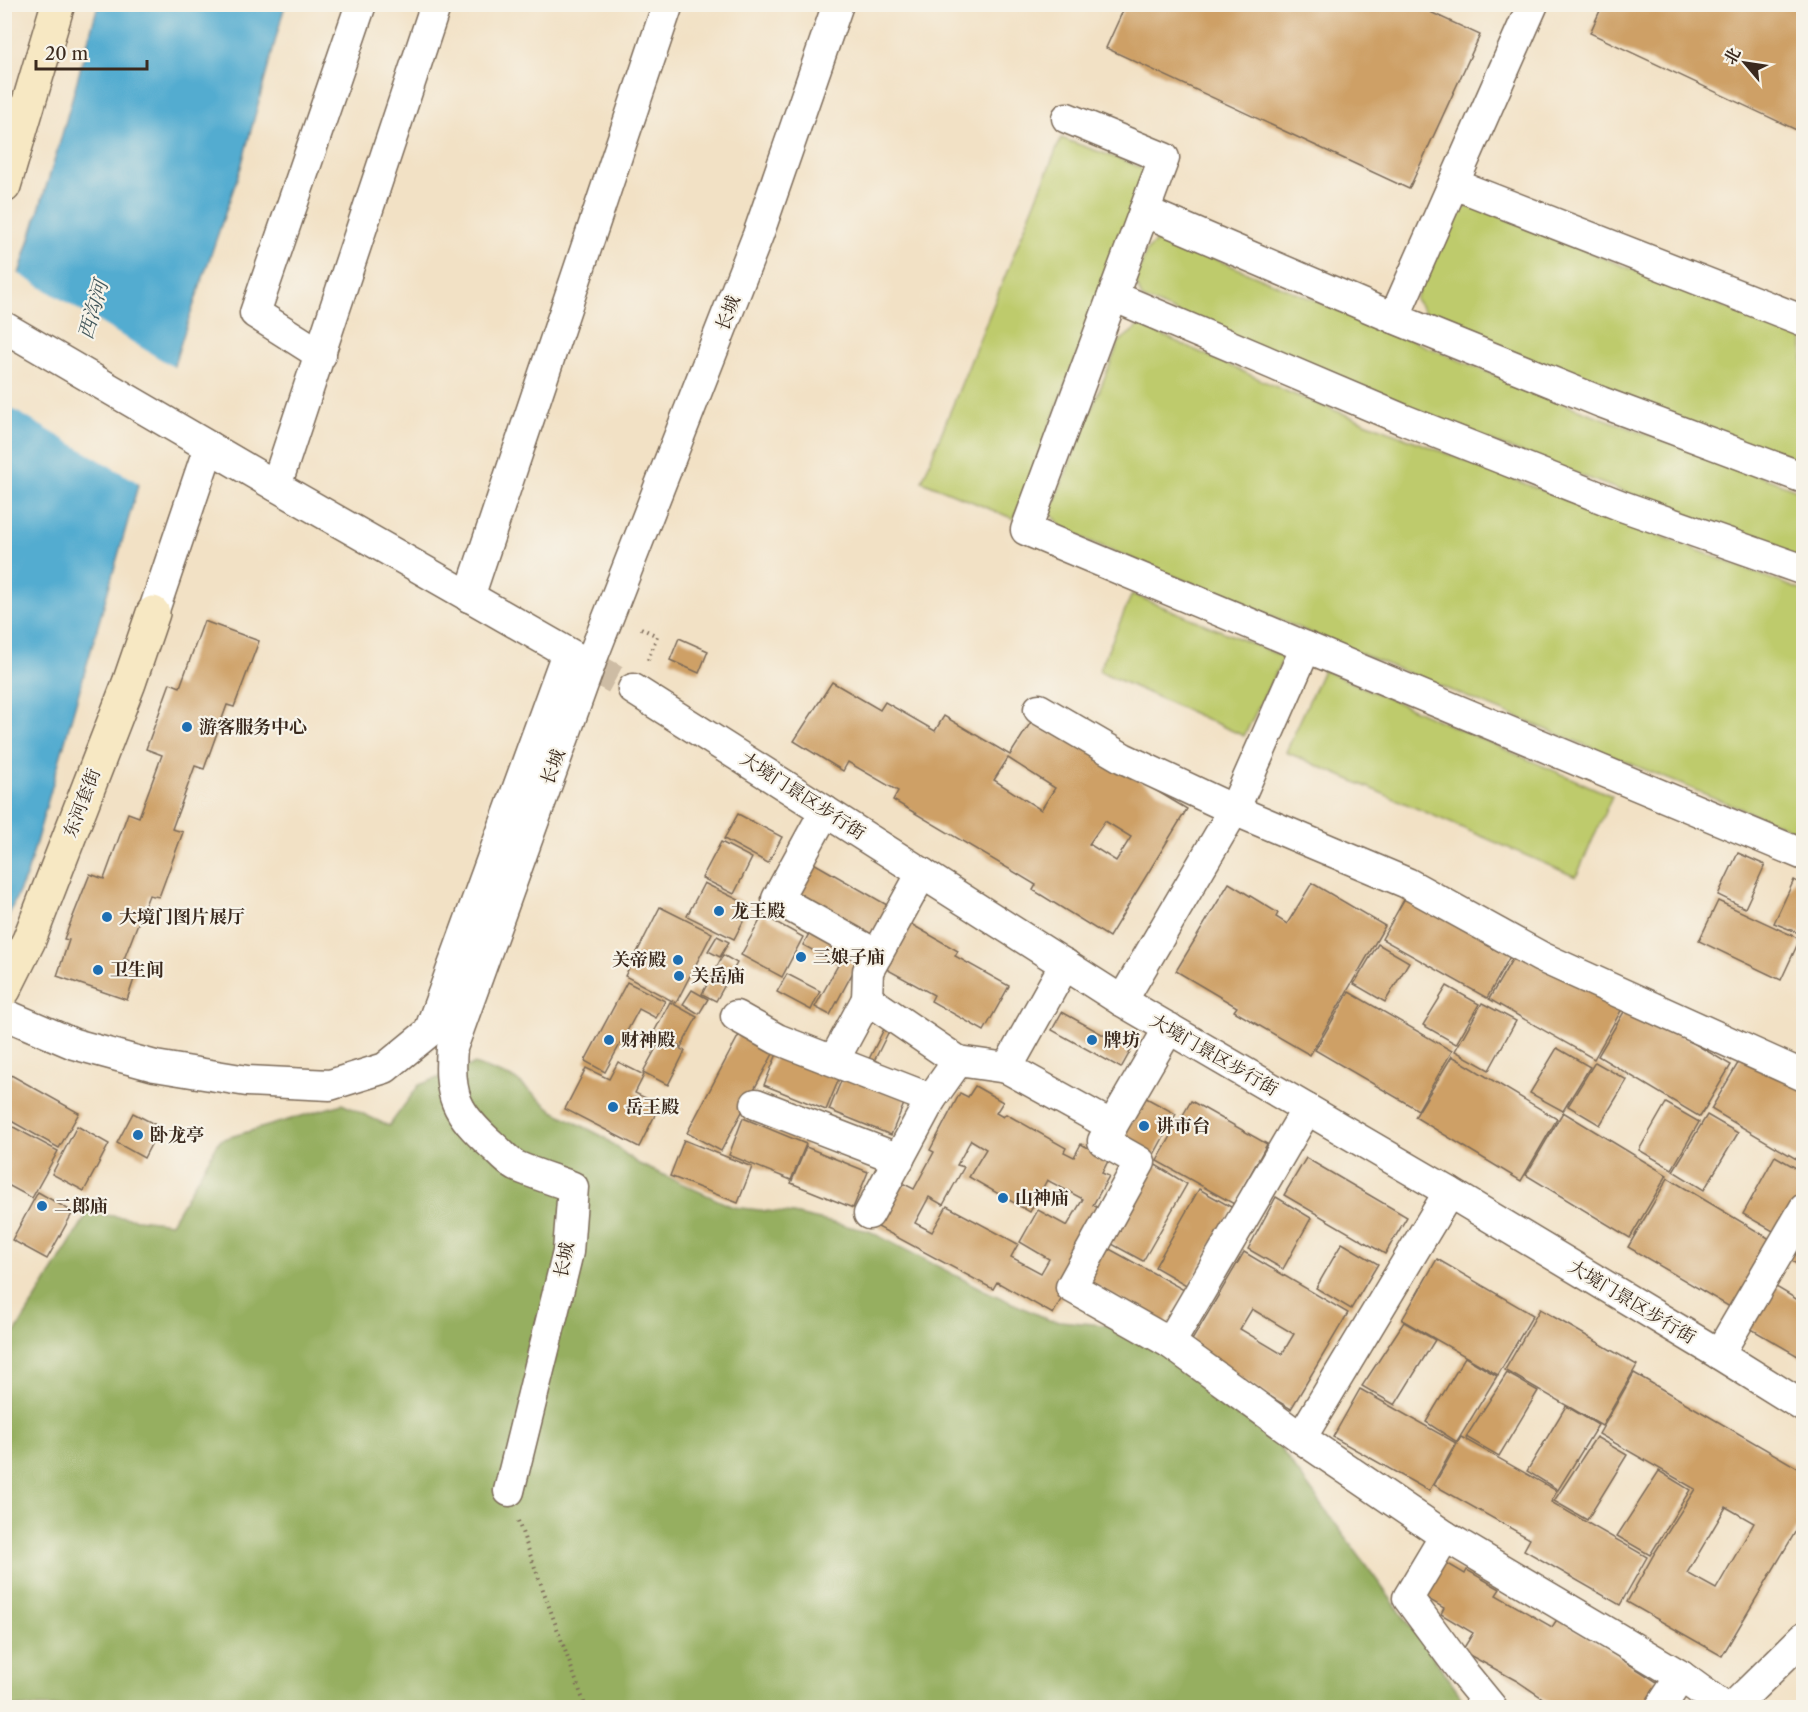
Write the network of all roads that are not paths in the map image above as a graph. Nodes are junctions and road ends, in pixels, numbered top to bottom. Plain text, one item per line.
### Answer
1 (58, 4) edge
2 (361, 4) edge
3 (436, 4) edge
4 (668, 4) edge
5 (838, 4) edge
6 (1533, 4) edge
7 (1067, 118) dead end
8 (1454, 184) junction
9 (4, 186) edge
10 (1144, 211) junction
11 (1113, 296) junction
12 (1394, 318) junction
13 (1803, 321) edge
14 (4, 327) edge
15 (321, 355) junction
16 (209, 447) junction
17 (1803, 478) edge
18 (276, 486) junction
19 (1803, 570) edge
20 (469, 597) junction
21 (153, 613) joint
22 (1306, 647) junction
23 (634, 690) tunnel mouth
24 (1039, 709) dead end
25 (1234, 810) junction
26 (825, 811) junction
27 (1803, 855) edge
28 (922, 873) junction
29 (877, 955) junction
30 (1065, 964) junction
31 (4, 990) edge
32 (867, 999) junction
33 (1122, 1001) junction
34 (4, 1014) edge
35 (736, 1016) dead end
36 (1169, 1028) junction
37 (834, 1060) junction
38 (958, 1061) junction
39 (1007, 1068) junction
40 (1803, 1076) edge
41 (931, 1099) junction
42 (756, 1104) dead end
43 (1306, 1109) junction
44 (1112, 1126) junction
45 (899, 1159) junction
46 (1449, 1192) junction
47 (1803, 1209) edge
48 (869, 1214) dead end
49 (1170, 1344) junction
50 (1719, 1354) junction
51 (1803, 1406) edge
52 (1301, 1438) junction
53 (514, 1502) road end
54 (1445, 1536) junction
55 (1803, 1637) edge
56 (1681, 1676) junction
57 (1492, 1707) edge
58 (1660, 1707) edge
59 (1725, 1707) edge
60 (1732, 1707) edge

1 - 9 street
2 - 15 street
3 - 15 street
4 - 20 street
5 - 53 street, 长城
6 - 8 street
7 - 10 street
8 - 12 street
8 - 13 street
10 - 11 street
10 - 12 street
11 - 19 street
11 - 22 street
12 - 17 street
14 - 16 street
15 - 18 street
16 - 18 street
16 - 21 street
18 - 20 street
20 - 34 street
21 - 31 street, 东河套街
22 - 25 street
22 - 27 street
23 - 26 street, 大境门景区步行街
24 - 25 street
25 - 33 street
25 - 40 street
26 - 28 street, 大境门景区步行街
26 - 29 street
28 - 29 street
28 - 30 street, 大境门景区步行街
29 - 32 street
30 - 33 street, 大境门景区步行街
30 - 39 street
32 - 37 street
32 - 38 street
33 - 36 street, 大境门景区步行街
35 - 37 street
36 - 43 street, 大境门景区步行街
36 - 44 street
37 - 41 street
38 - 39 street
38 - 41 street
39 - 44 street
41 - 45 street
42 - 45 street
43 - 46 street, 大境门景区步行街
43 - 49 street
44 - 49 street
45 - 48 street
46 - 50 street, 大境门景区步行街
46 - 52 street
47 - 50 street
49 - 52 street
50 - 51 street, 大境门景区步行街
52 - 54 street
54 - 56 street
54 - 57 street
55 - 60 street
56 - 58 street
56 - 59 street

